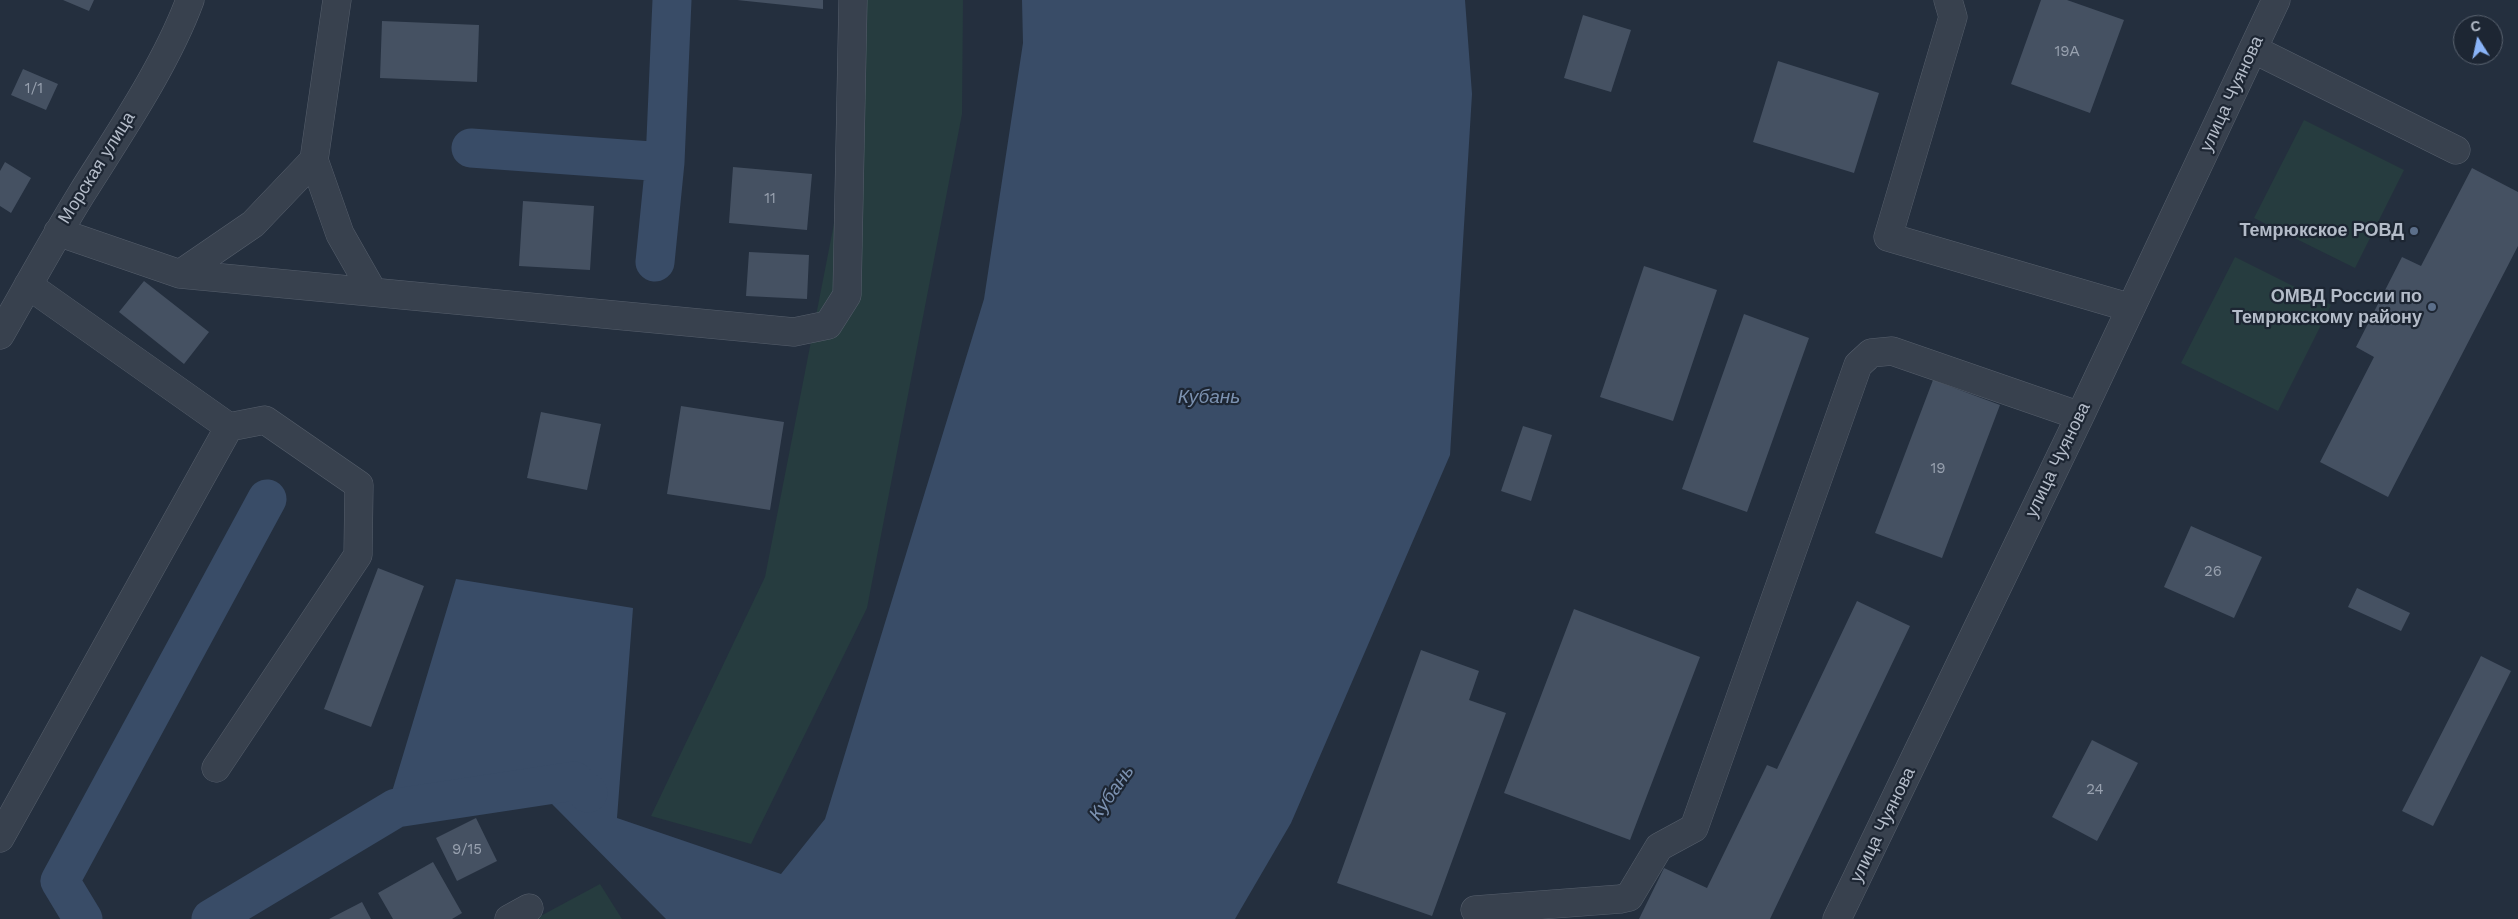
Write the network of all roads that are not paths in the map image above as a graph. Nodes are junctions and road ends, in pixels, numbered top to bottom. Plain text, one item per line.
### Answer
1 (190, 0) edge
2 (337, 0) edge
3 (853, 0) edge
4 (1948, 0) edge
5 (2276, 0) edge
6 (2253, 50) junction
7 (2456, 150) dead end
8 (314, 160) junction
9 (58, 232) junction
10 (180, 274) junction
11 (28, 285) junction
12 (373, 292) junction
13 (2131, 308) junction
14 (0, 336) edge
15 (2080, 416) junction
16 (229, 427) junction
17 (216, 768) dead end
18 (0, 838) edge
19 (1475, 910) dead end
20 (1838, 919) edge

1 - 9 street, Морская улица
2 - 8 street
3 - 12 street
4 - 13 street
5 - 6 street, улица Чуянова
6 - 7 street
6 - 13 street, улица Чуянова
8 - 10 street
8 - 12 street
9 - 10 street
9 - 11 street, Морская улица
10 - 12 street
11 - 14 street, Морская улица
11 - 16 street
13 - 15 street, улица Чуянова
15 - 19 street
15 - 20 street, улица Чуянова
16 - 17 street
16 - 18 street

